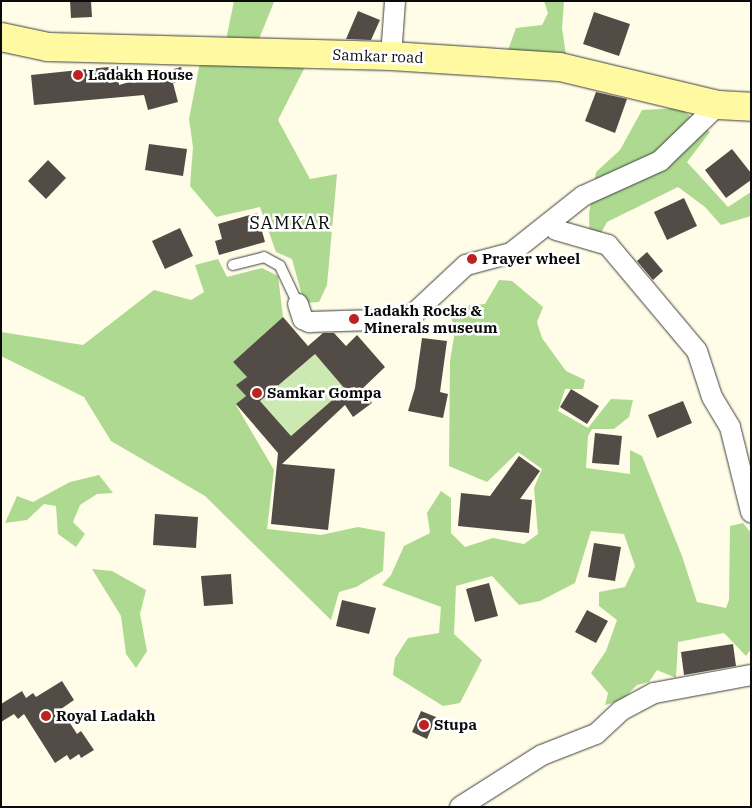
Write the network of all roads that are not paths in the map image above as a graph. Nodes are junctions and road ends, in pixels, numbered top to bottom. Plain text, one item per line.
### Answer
1 (395, 1) edge
2 (1, 37) edge
3 (391, 56) junction
4 (718, 105) junction
5 (751, 107) edge
6 (556, 230) dead end
7 (234, 265) dead end
8 (298, 304) joint
9 (751, 512) edge
10 (751, 675) edge
11 (460, 807) edge

1 - 3 street
2 - 3 street, Samkar road
3 - 4 street, Samkar road
4 - 5 street, Samkar road
4 - 8 street
6 - 9 street
7 - 8 lane
10 - 11 street

